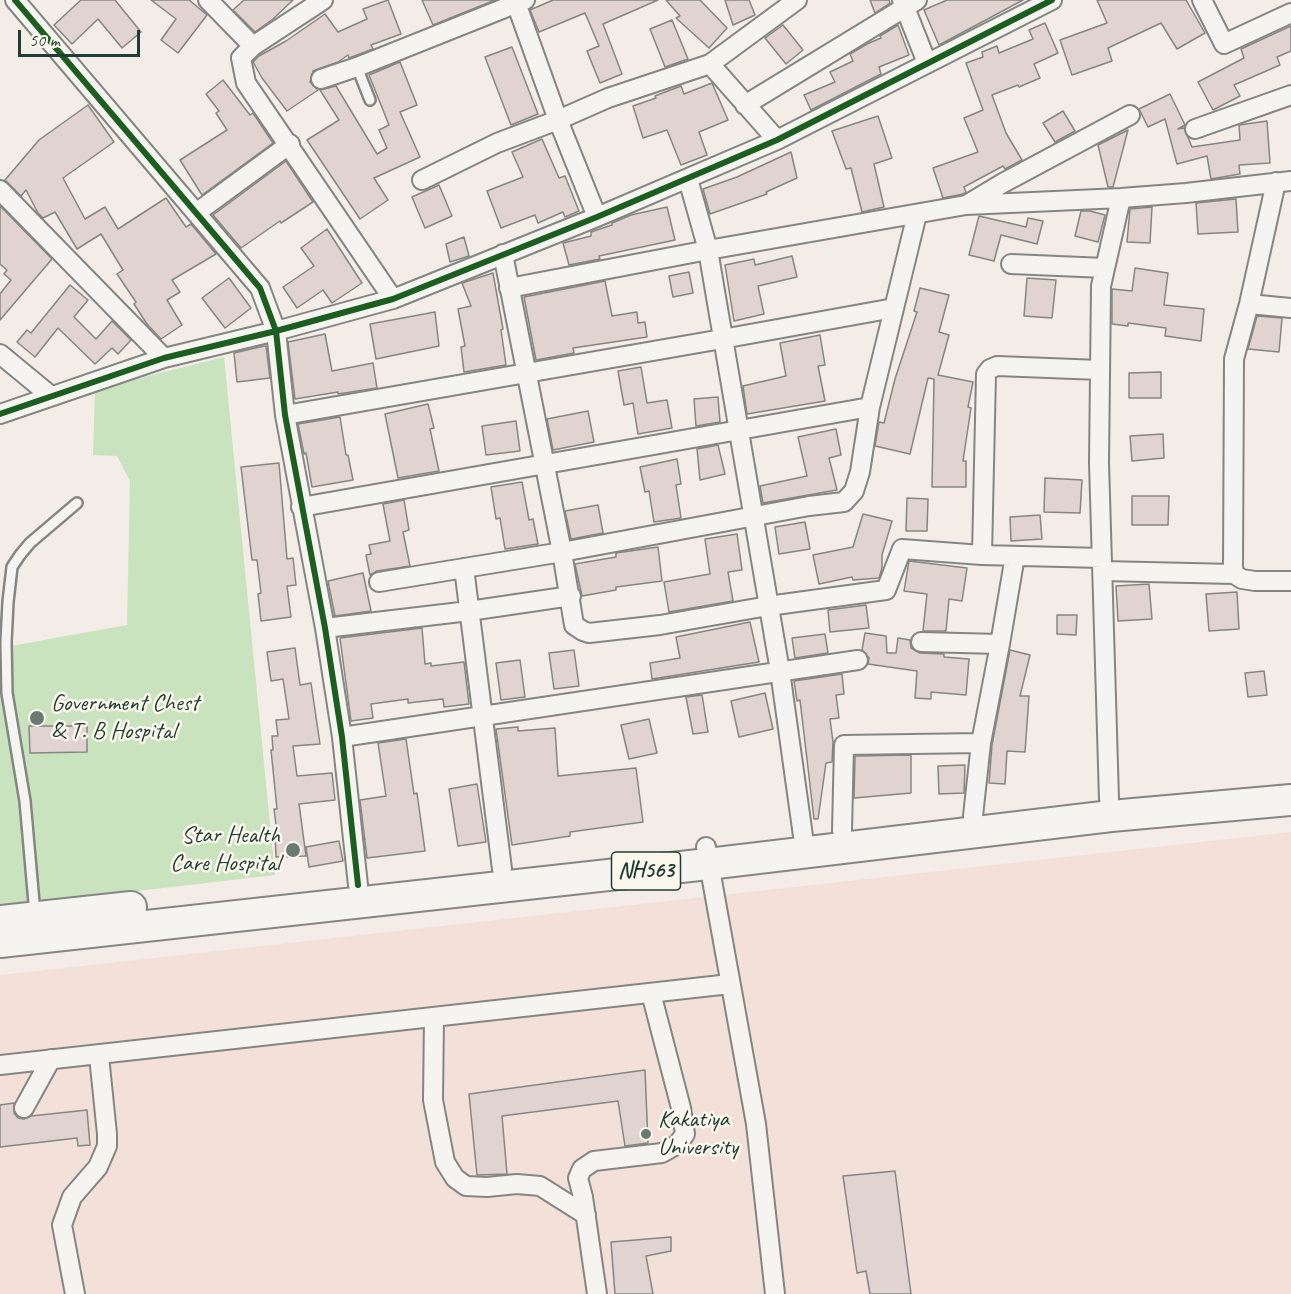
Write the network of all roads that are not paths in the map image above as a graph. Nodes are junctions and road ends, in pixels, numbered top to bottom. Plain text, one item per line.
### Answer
1 (15, 0) edge
2 (208, 0) edge
3 (323, 0) edge
4 (797, 0) edge
5 (1052, 0) edge
6 (1202, 0) edge
7 (519, 1) edge
8 (908, 2) edge
9 (1291, 13) edge
10 (253, 46) junction
11 (927, 63) junction
12 (710, 64) junction
13 (357, 67) junction
14 (321, 78) dead end
15 (1291, 95) edge
16 (370, 100) dead end
17 (745, 105) junction
18 (1130, 115) dead end
19 (558, 120) junction
20 (1195, 129) dead end
21 (777, 140) junction
22 (290, 144) junction
23 (688, 179) junction
24 (422, 180) dead end
25 (1284, 181) edge
26 (0, 190) edge
27 (1121, 198) junction
28 (966, 205) junction
29 (196, 213) junction
30 (917, 214) junction
31 (597, 217) junction
32 (708, 250) junction
33 (503, 254) junction
34 (1011, 264) dead end
35 (1105, 268) junction
36 (509, 288) junction
37 (393, 299) junction
38 (1249, 304) junction
39 (894, 308) junction
40 (1291, 308) edge
41 (276, 331) junction
42 (722, 339) junction
43 (0, 354) edge
44 (164, 358) junction
45 (1100, 370) junction
46 (527, 372) junction
47 (51, 396) junction
48 (870, 407) junction
49 (0, 414) edge
50 (285, 415) junction
51 (739, 430) junction
52 (546, 465) junction
53 (77, 503) dead end
54 (301, 507) junction
55 (753, 517) junction
56 (562, 552) junction
57 (982, 555) junction
58 (1015, 556) junction
59 (1102, 565) junction
60 (464, 568) junction
61 (1234, 574) junction
62 (1291, 581) edge
63 (378, 582) dead end
64 (570, 596) junction
65 (768, 606) junction
66 (469, 611) junction
67 (325, 628) junction
68 (921, 642) dead end
69 (1000, 644) junction
70 (858, 660) dead end
71 (780, 671) junction
72 (482, 716) junction
73 (342, 737) junction
74 (981, 743) junction
75 (1291, 784) edge
76 (1109, 800) junction
77 (1291, 800) edge
78 (973, 816) junction
79 (842, 831) junction
80 (803, 836) junction
81 (707, 855) junction
82 (502, 869) junction
83 (358, 885) junction
84 (36, 916) junction
85 (0, 921) edge
86 (0, 942) edge
87 (730, 984) junction
88 (651, 993) junction
89 (435, 1017) junction
90 (99, 1056) junction
91 (51, 1059) junction
92 (0, 1065) edge
93 (24, 1108) dead end
94 (586, 1215) junction
95 (75, 1294) edge
96 (597, 1294) edge
97 (775, 1294) edge

1 - 29 street
2 - 10 street
3 - 10 street
4 - 12 street
5 - 11 street
6 - 9 street
7 - 13 street
7 - 19 street
8 - 11 street
8 - 17 street
10 - 22 street
11 - 21 street
12 - 17 street
12 - 19 street
13 - 14 street
13 - 16 lane
15 - 20 street
17 - 21 street
18 - 28 street
19 - 24 street
19 - 31 street
21 - 23 street
22 - 29 street
22 - 37 street
23 - 31 street
23 - 32 street
25 - 27 street
25 - 38 street
26 - 44 street
27 - 28 street
27 - 35 street
28 - 30 street
29 - 41 street
30 - 32 street
30 - 39 street
31 - 33 street
32 - 36 street
32 - 42 street
33 - 36 street
33 - 37 street
34 - 35 street
35 - 45 street
36 - 46 street
37 - 41 street
38 - 40 street
38 - 61 street
39 - 42 street
39 - 48 street
41 - 44 street
41 - 50 street
42 - 46 street
42 - 51 street
43 - 47 street
44 - 47 street
45 - 57 street
45 - 59 street
46 - 50 street
46 - 52 street
47 - 49 street
48 - 51 street
48 - 55 street
50 - 54 street
51 - 52 street
51 - 55 street
52 - 54 street
52 - 56 street
53 - 84 lane
54 - 67 street
55 - 56 street
55 - 65 street
56 - 60 street
56 - 64 street
57 - 58 street
57 - 65 street
58 - 59 street
58 - 69 street
59 - 61 street
59 - 76 street
60 - 63 street
60 - 66 street
61 - 62 street
64 - 65 street
64 - 66 street
65 - 71 street
66 - 67 street
66 - 72 street
67 - 73 street
68 - 69 street
69 - 74 street
70 - 71 street
71 - 72 street
71 - 80 street
72 - 73 street
72 - 82 street
73 - 83 street
74 - 78 street
74 - 79 street
75 - 76 highway, NH563
76 - 78 highway, NH563
77 - 81 highway, NH563
78 - 79 highway, NH563
79 - 80 highway, NH563
80 - 81 highway, NH563
81 - 82 highway, NH563
81 - 86 highway, NH563
81 - 87 street
82 - 83 highway, NH563
83 - 84 highway, NH563
84 - 85 highway, NH563
87 - 88 street
87 - 97 street
88 - 89 street
88 - 94 street
89 - 90 street
89 - 94 street
90 - 91 street
90 - 95 street
91 - 92 street
91 - 93 street
94 - 96 street

